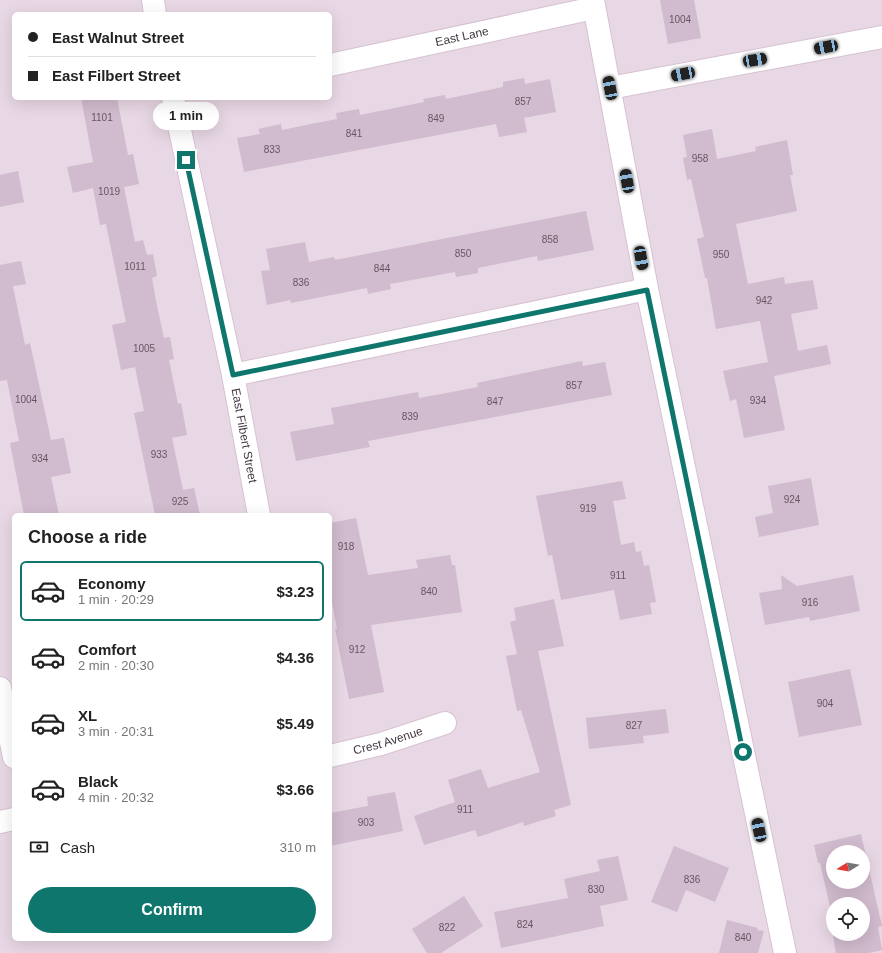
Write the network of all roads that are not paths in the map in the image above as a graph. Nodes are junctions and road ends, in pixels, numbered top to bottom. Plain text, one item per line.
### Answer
1 (152, 0) edge
2 (594, 4) edge
3 (155, 12) edge
4 (882, 37) edge
5 (332, 65) edge
6 (610, 88) junction
7 (175, 100) edge
8 (647, 290) junction
9 (233, 375) junction
10 (259, 513) edge
11 (0, 688) edge
12 (445, 723) dead end
13 (12, 747) edge
14 (332, 756) edge
15 (12, 819) edge
16 (0, 822) edge
17 (785, 953) edge

1 - 3 street
2 - 5 street, East Lane
2 - 6 street
4 - 6 street
6 - 8 street
7 - 9 street, East Filbert Street
8 - 9 street
8 - 17 street
9 - 10 street, East Filbert Street
11 - 13 street
12 - 14 street, Crest Avenue
15 - 16 street

